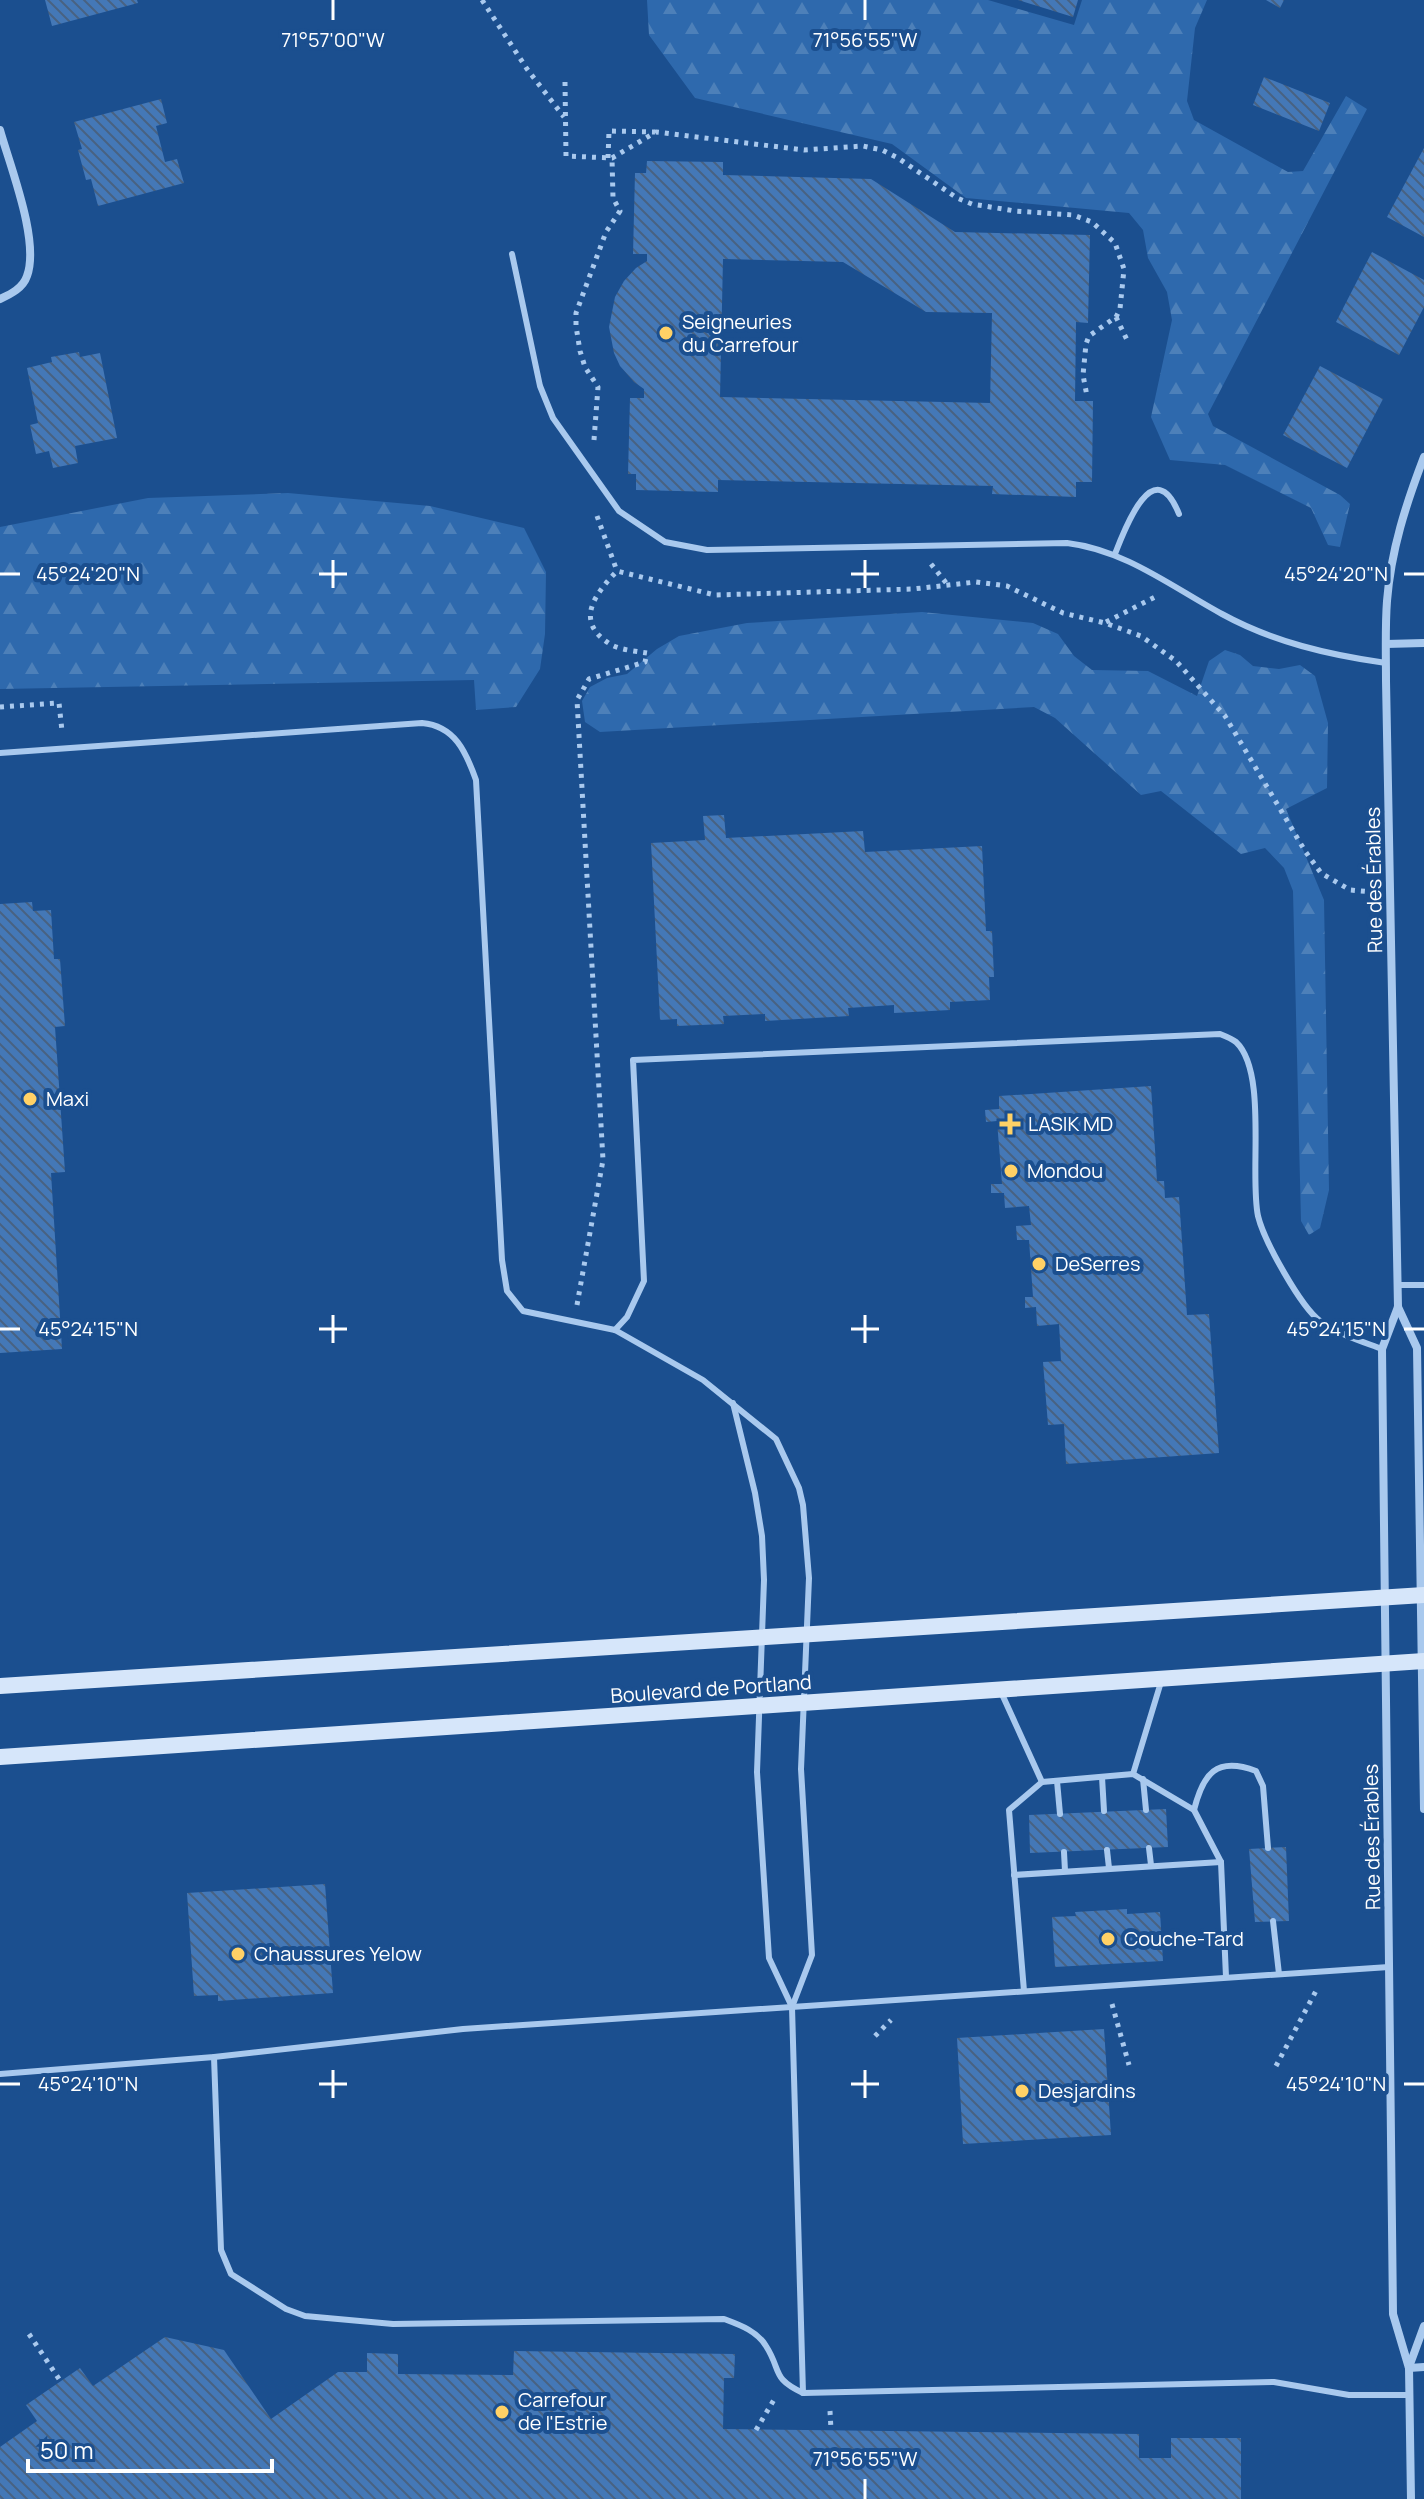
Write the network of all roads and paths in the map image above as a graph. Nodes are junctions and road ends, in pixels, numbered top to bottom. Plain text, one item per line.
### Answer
1 (482, 0) edge
2 (565, 82) dead end
3 (566, 118) junction
4 (0, 130) edge
5 (656, 132) junction
6 (610, 158) junction
7 (512, 254) dead end
8 (0, 299) edge
9 (1116, 317) junction
10 (1128, 342) dead end
11 (1087, 396) dead end
12 (1424, 457) edge
13 (596, 479) junction
14 (1179, 514) dead end
15 (1115, 554) junction
16 (617, 571) junction
17 (1175, 587) junction
18 (1105, 623) junction
19 (1424, 643) edge
20 (1386, 644) junction
21 (1386, 663) junction
22 (0, 707) edge
23 (64, 749) junction
24 (0, 753) edge
25 (1390, 893) junction
26 (1397, 1285) junction
27 (1424, 1285) edge
28 (1398, 1307) junction
29 (574, 1322) junction
30 (615, 1330) junction
31 (1382, 1349) junction
32 (733, 1403) junction
33 (1422, 1596) edge
34 (1386, 1597) junction
35 (807, 1635) junction
36 (762, 1638) junction
37 (1422, 1661) edge
38 (1386, 1664) junction
39 (1163, 1678) junction
40 (0, 1686) edge
41 (999, 1689) junction
42 (804, 1702) junction
43 (759, 1705) junction
44 (0, 1757) edge
45 (1133, 1774) junction
46 (1102, 1777) junction
47 (1143, 1779) junction
48 (1057, 1781) junction
49 (1042, 1782) junction
50 (1424, 1809) edge
51 (1146, 1810) dead end
52 (1194, 1810) junction
53 (1104, 1811) dead end
54 (1060, 1814) dead end
55 (1149, 1848) dead end
56 (1268, 1848) dead end
57 (1107, 1850) dead end
58 (1064, 1852) dead end
59 (1221, 1862) junction
60 (1151, 1865) junction
61 (1109, 1868) junction
62 (1065, 1871) junction
63 (1014, 1875) junction
64 (1273, 1921) dead end
65 (1389, 1967) junction
66 (1328, 1971) junction
67 (1279, 1974) junction
68 (1226, 1977) junction
69 (1107, 1985) junction
70 (1024, 1991) junction
71 (792, 2007) junction
72 (214, 2057) junction
73 (1129, 2065) dead end
74 (1276, 2066) dead end
75 (0, 2074) edge
76 (1424, 2326) edge
77 (29, 2334) dead end
78 (1424, 2367) edge
79 (1409, 2368) junction
80 (61, 2382) dead end
81 (784, 2384) junction
82 (803, 2393) junction
83 (1410, 2395) junction
84 (756, 2430) dead end
85 (1411, 2499) edge

1 - 3 path
2 - 3 path
3 - 6 path
4 - 8 street
5 - 6 path
5 - 6 path
5 - 9 path
6 - 13 path
7 - 13 lane
9 - 10 path
9 - 11 path
12 - 20 street, Rue des Érables
13 - 15 lane
13 - 16 path
14 - 15 lane
15 - 17 lane
16 - 18 path
16 - 29 path
17 - 18 path
17 - 21 lane
18 - 25 path
19 - 20 street
20 - 21 street, Rue des Érables
21 - 25 street, Rue des Érables
22 - 23 path
23 - 24 lane
23 - 29 lane
25 - 26 street, Rue des Érables
26 - 27 lane
26 - 28 street, Rue des Érables
28 - 31 street, Rue des Érables
28 - 33 street, Rue des Érables
29 - 30 lane
30 - 31 lane
30 - 32 lane
31 - 34 street, Rue des Érables
32 - 35 lane
32 - 36 lane
33 - 34 main road
33 - 37 street, Rue des Érables
34 - 35 main road
34 - 38 street, Rue des Érables
35 - 36 main road
35 - 42 lane
36 - 40 main road
36 - 43 lane
37 - 38 main road, Boulevard de Portland
37 - 50 street, Rue des Érables
38 - 39 main road, Boulevard de Portland
38 - 65 street, Rue des Érables
39 - 41 main road, Boulevard de Portland
39 - 45 lane
41 - 42 main road, Boulevard de Portland
41 - 49 lane
42 - 43 main road, Boulevard de Portland
42 - 71 lane
43 - 44 main road, Boulevard de Portland
43 - 71 lane
45 - 46 lane
45 - 47 lane
46 - 48 lane
46 - 53 lane
47 - 51 lane
47 - 52 lane
48 - 49 lane
48 - 54 lane
49 - 63 lane
52 - 56 lane
52 - 59 lane
55 - 60 lane
57 - 61 lane
58 - 62 lane
59 - 60 lane
59 - 68 lane
60 - 61 lane
61 - 62 lane
62 - 63 lane
63 - 70 lane
64 - 67 lane
65 - 66 lane
65 - 79 street, Rue des Érables
66 - 67 lane
66 - 74 path
67 - 68 lane
68 - 69 lane
69 - 70 lane
69 - 73 path
70 - 71 lane
71 - 72 lane
71 - 82 lane
72 - 75 lane
72 - 81 lane
76 - 79 street, Rue des Érables
77 - 80 path
78 - 79 street
79 - 83 street, Rue des Érables
81 - 82 lane
81 - 84 path
82 - 83 lane
83 - 85 street, Rue des Érables

